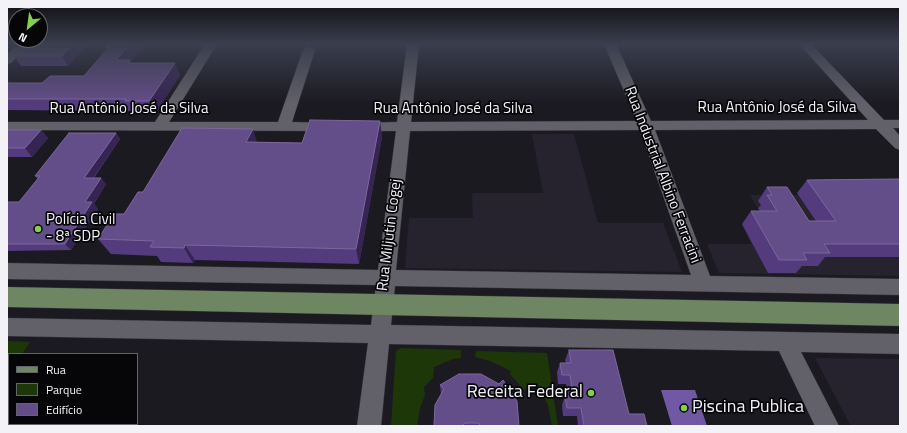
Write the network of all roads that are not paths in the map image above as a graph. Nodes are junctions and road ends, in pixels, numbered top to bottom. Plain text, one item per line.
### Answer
1 (198, 64) edge
2 (304, 64) edge
3 (411, 64) edge
4 (619, 64) edge
5 (824, 64) edge
6 (880, 124) junction
7 (900, 124) edge
8 (7, 126) edge
9 (160, 126) junction
10 (284, 126) junction
11 (646, 126) junction
12 (404, 127) junction
13 (900, 145) edge
14 (7, 271) edge
15 (385, 279) junction
16 (704, 284) junction
17 (900, 287) edge
18 (7, 298) edge
19 (382, 305) junction
20 (900, 315) edge
21 (7, 327) edge
22 (378, 335) junction
23 (786, 343) junction
24 (900, 344) edge
25 (369, 426) edge
26 (828, 426) edge

1 - 9 street
2 - 10 street
3 - 12 street, Rua Miljutin Cogej
4 - 11 street, Rua Industrial Albino Ferracini
5 - 6 street
6 - 7 street, Rua Antônio José da Silva
6 - 11 street, Rua Antônio José da Silva
6 - 13 street
8 - 9 street, Rua Antônio José da Silva
9 - 10 street, Rua Antônio José da Silva
10 - 12 street, Rua Antônio José da Silva
11 - 12 street, Rua Antônio José da Silva
11 - 16 street, Rua Industrial Albino Ferracini
12 - 15 street, Rua Miljutin Cogej
14 - 15 street
15 - 16 street
15 - 19 street, Rua Miljutin Cogej
16 - 17 street
18 - 19 main road
19 - 20 main road
19 - 22 street, Rua Miljutin Cogej
21 - 22 street
22 - 23 street
22 - 25 street, Rua Miljutin Cogej
23 - 24 street
23 - 26 street

